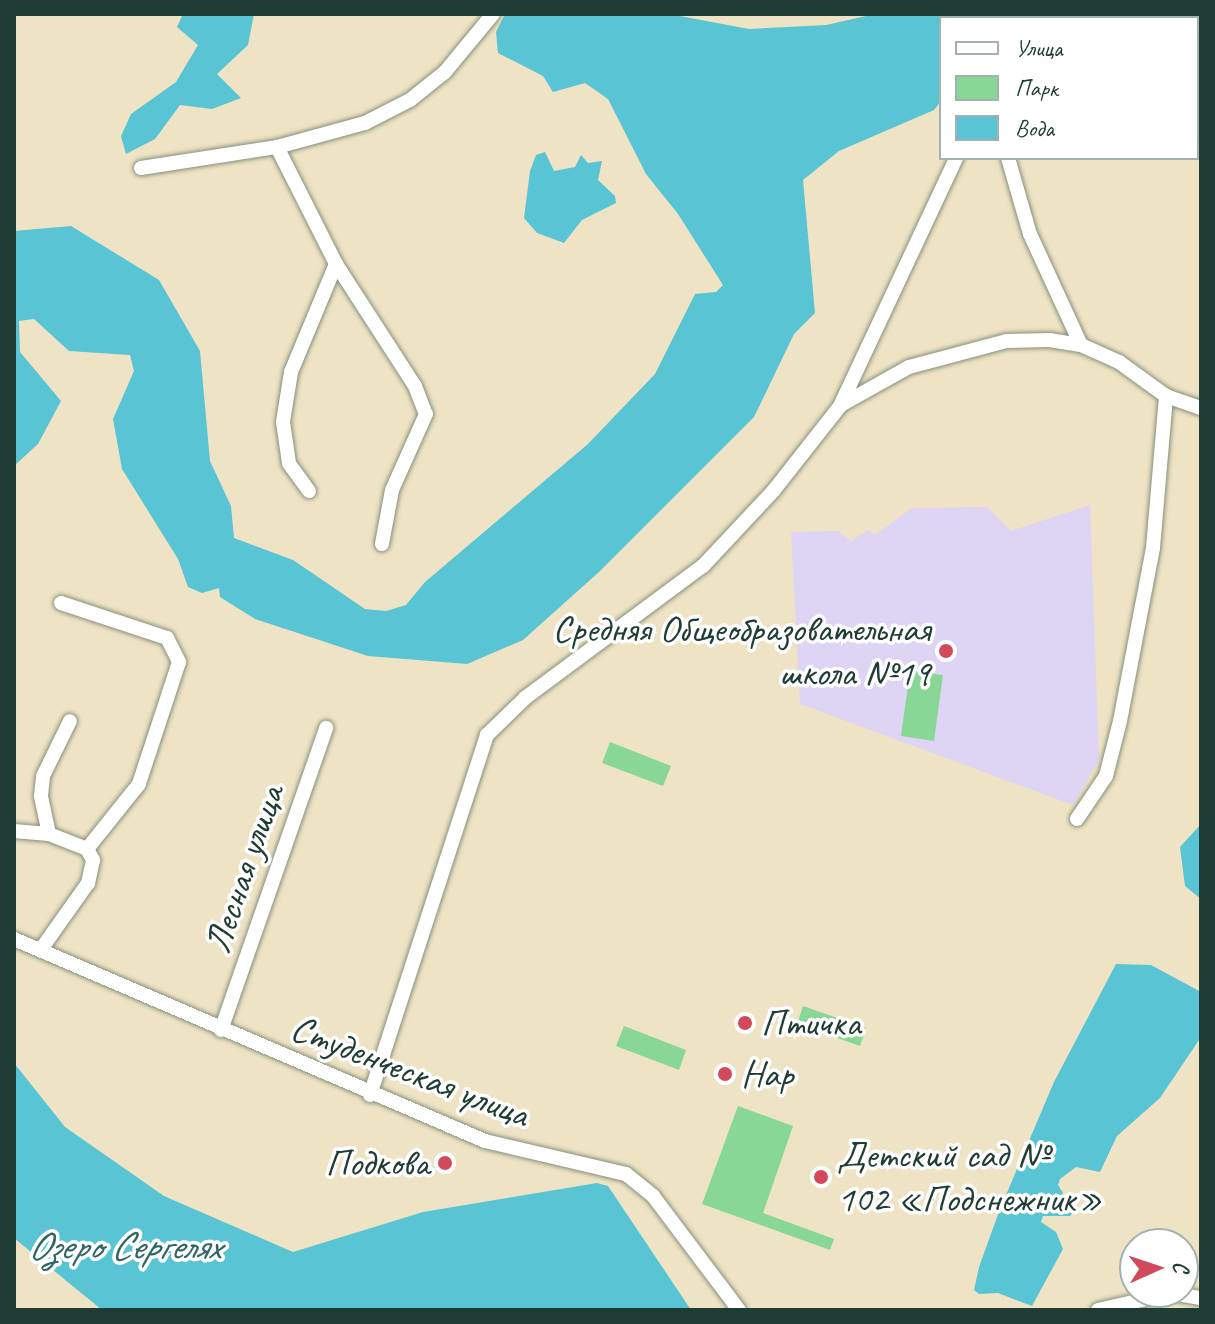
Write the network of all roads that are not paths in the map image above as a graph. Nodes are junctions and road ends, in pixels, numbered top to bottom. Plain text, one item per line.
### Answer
1 (493, 14) edge
2 (277, 147) junction
3 (955, 160) edge
4 (1009, 160) edge
5 (141, 168) dead end
6 (336, 264) junction
7 (1081, 345) junction
8 (1166, 396) junction
9 (841, 405) junction
10 (1201, 408) edge
11 (309, 491) dead end
12 (382, 544) dead end
13 (61, 603) dead end
14 (70, 721) dead end
15 (326, 728) dead end
16 (1077, 819) dead end
17 (14, 831) edge
18 (49, 834) junction
19 (87, 849) junction
20 (14, 939) edge
21 (42, 948) junction
22 (221, 1030) junction
23 (370, 1095) junction
24 (1201, 1298) edge
25 (739, 1310) edge
26 (1098, 1310) edge

1 - 2 street
2 - 5 street
2 - 6 street
3 - 9 street
4 - 7 street
6 - 11 street
6 - 12 street
7 - 8 street
7 - 9 street
8 - 10 street
8 - 16 street
9 - 23 street
13 - 19 street
14 - 18 street
15 - 22 street, Лесная улица
17 - 18 street
18 - 19 street
19 - 21 street
20 - 21 street, Студенческая улица
21 - 22 street, Студенческая улица
22 - 23 street, Студенческая улица
23 - 25 street, Студенческая улица
24 - 26 street

